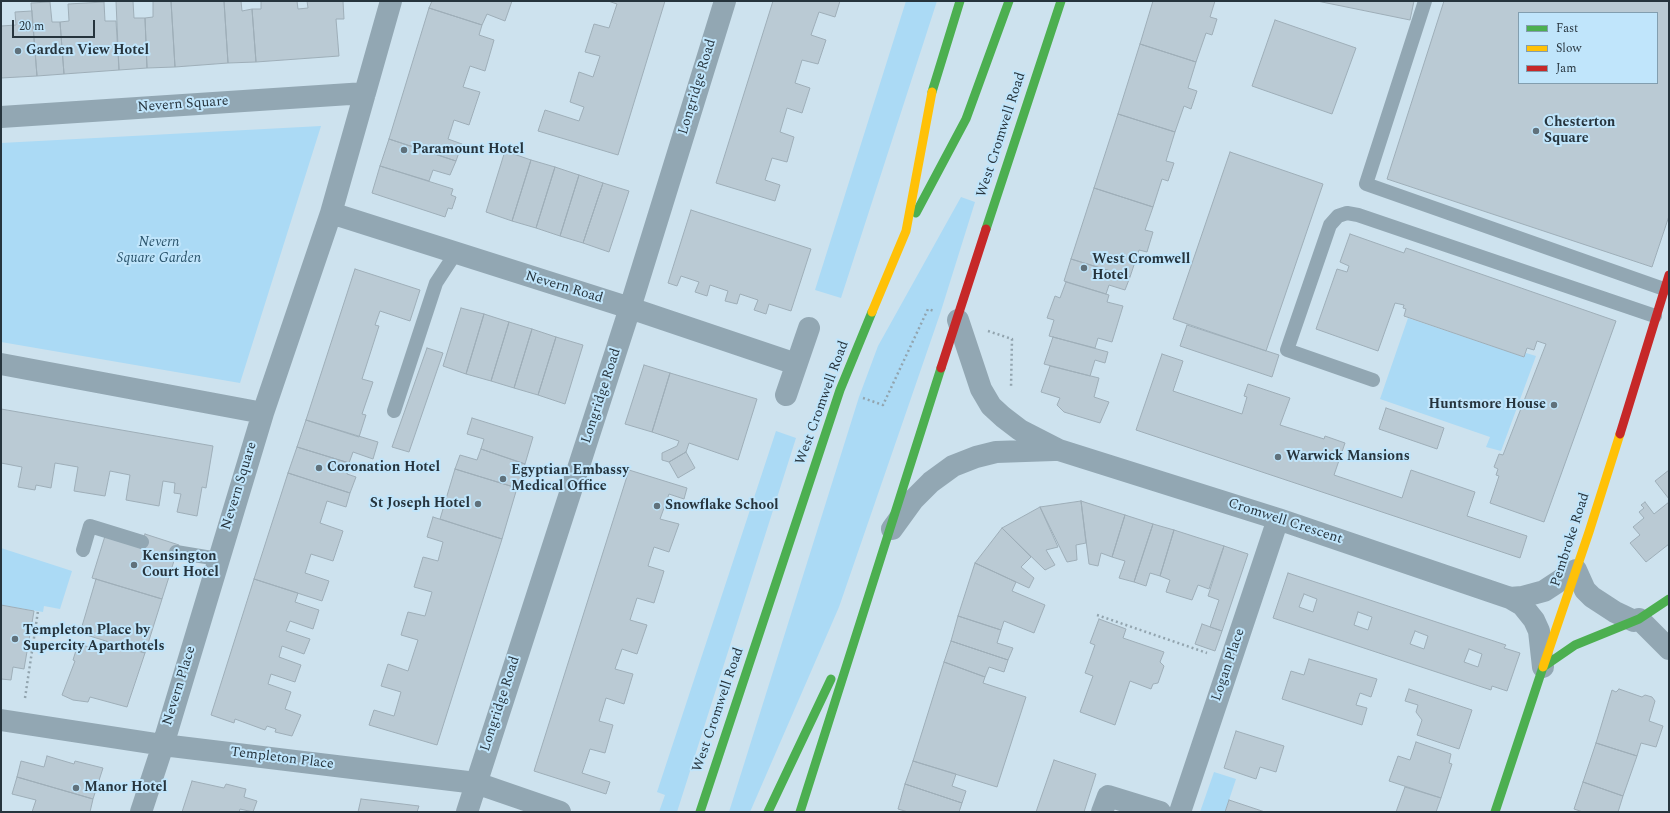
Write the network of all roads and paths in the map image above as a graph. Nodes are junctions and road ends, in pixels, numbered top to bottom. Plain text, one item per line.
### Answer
1 (391, 1) edge
2 (725, 1) edge
3 (960, 1) edge
4 (1009, 1) edge
5 (1061, 1) edge
6 (1424, 1) edge
7 (366, 93) junction
8 (1, 117) edge
9 (331, 213) junction
10 (906, 231) junction
11 (455, 254) junction
12 (1669, 275) edge
13 (1664, 289) junction
14 (630, 308) junction
15 (1655, 316) junction
16 (949, 317) junction
17 (809, 328) dead end
18 (984, 330) dead end
19 (1, 364) edge
20 (796, 364) junction
21 (1372, 380) dead end
22 (1009, 391) dead end
23 (786, 395) dead end
24 (859, 397) dead end
25 (394, 411) dead end
26 (263, 413) junction
27 (1059, 450) junction
28 (1278, 519) junction
29 (891, 531) junction
30 (142, 542) dead end
31 (83, 550) dead end
32 (176, 552) dead end
33 (218, 559) junction
34 (1576, 570) junction
35 (1510, 598) junction
36 (1669, 599) edge
37 (869, 600) junction
38 (38, 611) dead end
39 (1097, 615) dead end
40 (1637, 620) junction
41 (1669, 650) edge
42 (1230, 661) junction
43 (1543, 667) junction
44 (11, 721) edge
45 (163, 745) junction
46 (476, 782) junction
47 (140, 812) edge
48 (466, 812) edge
49 (560, 812) edge
50 (700, 812) edge
51 (768, 812) edge
52 (800, 812) edge
53 (1102, 812) edge
54 (1160, 812) edge
55 (1180, 812) edge
56 (1494, 812) edge

1 - 7 street, Nevern Square
2 - 14 street, Longridge Road
3 - 10 main road, West Cromwell Road
4 - 10 main road
5 - 16 main road, West Cromwell Road
6 - 13 lane
7 - 8 street, Nevern Square
7 - 9 street, Nevern Square
9 - 11 street, Nevern Road
9 - 26 street, Nevern Square
10 - 50 main road, West Cromwell Road
11 - 14 street, Nevern Road
11 - 25 lane
12 - 13 main road, Pembroke Road
13 - 15 main road, Pembroke Road
14 - 20 street, Nevern Road
14 - 46 street, Longridge Road
15 - 21 lane
15 - 34 main road, Pembroke Road
16 - 24 path
16 - 27 street, Cromwell Crescent
16 - 29 main road, West Cromwell Road
17 - 20 street
18 - 22 path
19 - 26 street
20 - 23 street
26 - 33 street, Nevern Square
27 - 28 street, Cromwell Crescent
27 - 29 street, Cromwell Crescent
28 - 35 street, Cromwell Crescent
28 - 42 street, Logan Place
29 - 37 main road, West Cromwell Road
30 - 31 lane
32 - 33 lane
33 - 45 street, Nevern Place
34 - 35 street, Cromwell Crescent
34 - 40 street
34 - 43 main road, Pembroke Road
35 - 43 street, Cromwell Crescent
36 - 40 main road
37 - 51 main road
37 - 52 main road
38 - 44 path
39 - 42 path
40 - 41 street
40 - 43 main road
42 - 55 street, Logan Place
43 - 56 main road, Pembroke Road
44 - 45 street, Templeton Place
45 - 46 street, Templeton Place
45 - 47 street, Nevern Place
46 - 48 street, Longridge Road
46 - 49 street, Templeton Place
53 - 54 street

